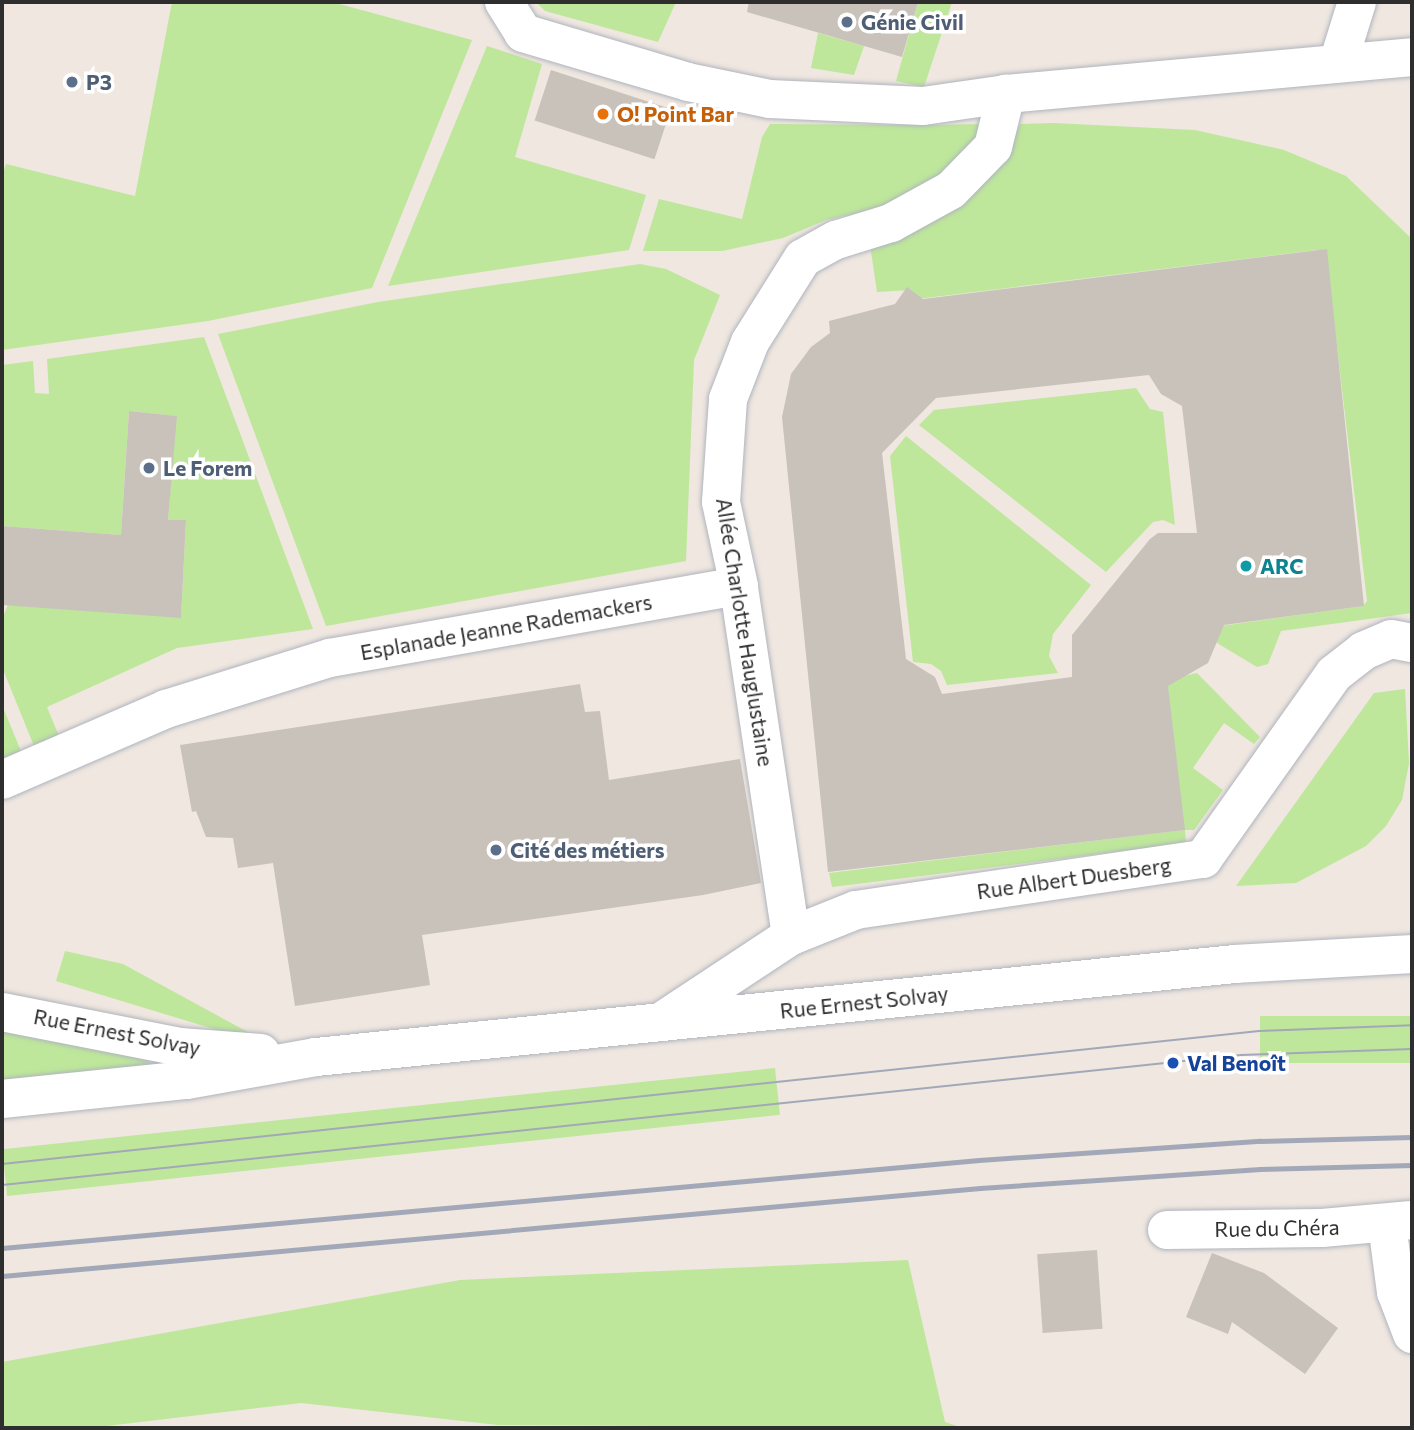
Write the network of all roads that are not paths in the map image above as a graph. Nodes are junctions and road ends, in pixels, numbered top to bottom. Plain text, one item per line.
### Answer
1 (504, 2) edge
2 (1357, 2) edge
3 (1412, 57) edge
4 (1338, 63) junction
5 (1004, 109) junction
6 (739, 586) junction
7 (1412, 643) edge
8 (2, 780) edge
9 (791, 936) junction
10 (1412, 954) edge
11 (2, 1012) edge
12 (662, 1021) junction
13 (316, 1057) junction
14 (2, 1099) edge
15 (1399, 1222) edge
16 (1167, 1230) dead end
17 (1412, 1334) edge

1 - 5 street
2 - 4 street
3 - 4 street
4 - 5 street
5 - 6 street, Allée Charlotte Hauglustaine
6 - 8 street, Esplanade Jeanne Rademackers
6 - 9 street, Allée Charlotte Hauglustaine
7 - 9 street, Rue Albert Duesberg
9 - 12 street, Rue Albert Duesberg
10 - 12 street, Rue Ernest Solvay
11 - 13 street, Rue Ernest Solvay
12 - 13 street, Rue Ernest Solvay
13 - 14 street, Rue Ernest Solvay
15 - 16 street, Rue du Chéra
15 - 17 street, Rue du Chéra

